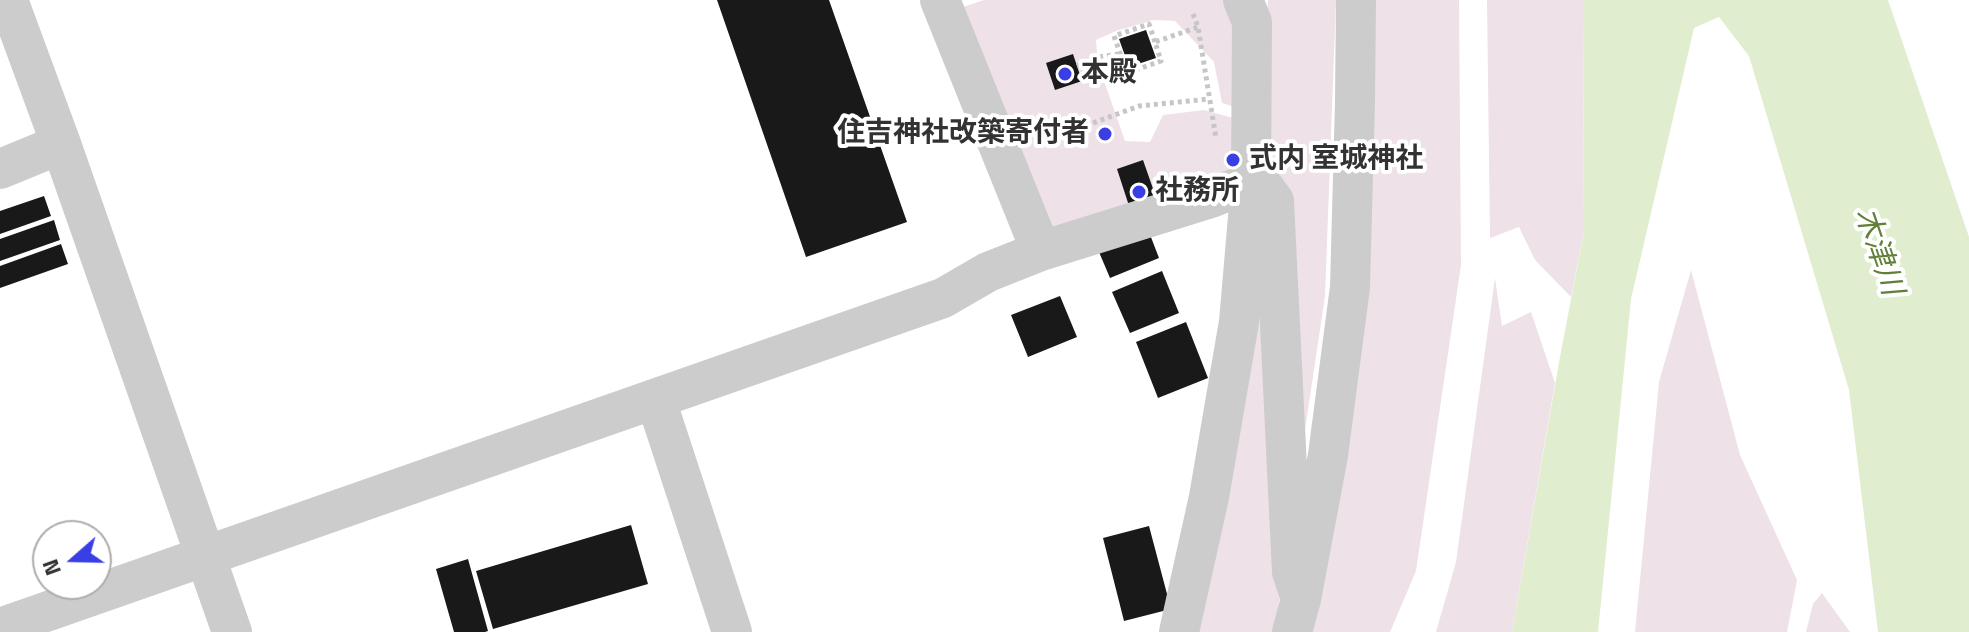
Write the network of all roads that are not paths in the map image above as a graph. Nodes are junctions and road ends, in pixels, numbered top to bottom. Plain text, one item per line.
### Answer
1 (8, 0) edge
2 (940, 0) edge
3 (1243, 0) edge
4 (1356, 0) edge
5 (61, 144) junction
6 (0, 169) edge
7 (1246, 184) junction
8 (1041, 251) junction
9 (656, 400) junction
10 (206, 556) junction
11 (1297, 615) edge
12 (0, 628) edge
13 (232, 632) edge
14 (732, 632) edge
15 (1179, 632) edge

1 - 5 street
2 - 8 street
3 - 7 street
4 - 11 street
5 - 6 street
5 - 10 street
7 - 8 street
7 - 11 street
7 - 15 street
8 - 9 street
9 - 10 street
9 - 14 street
10 - 12 street
10 - 13 street

